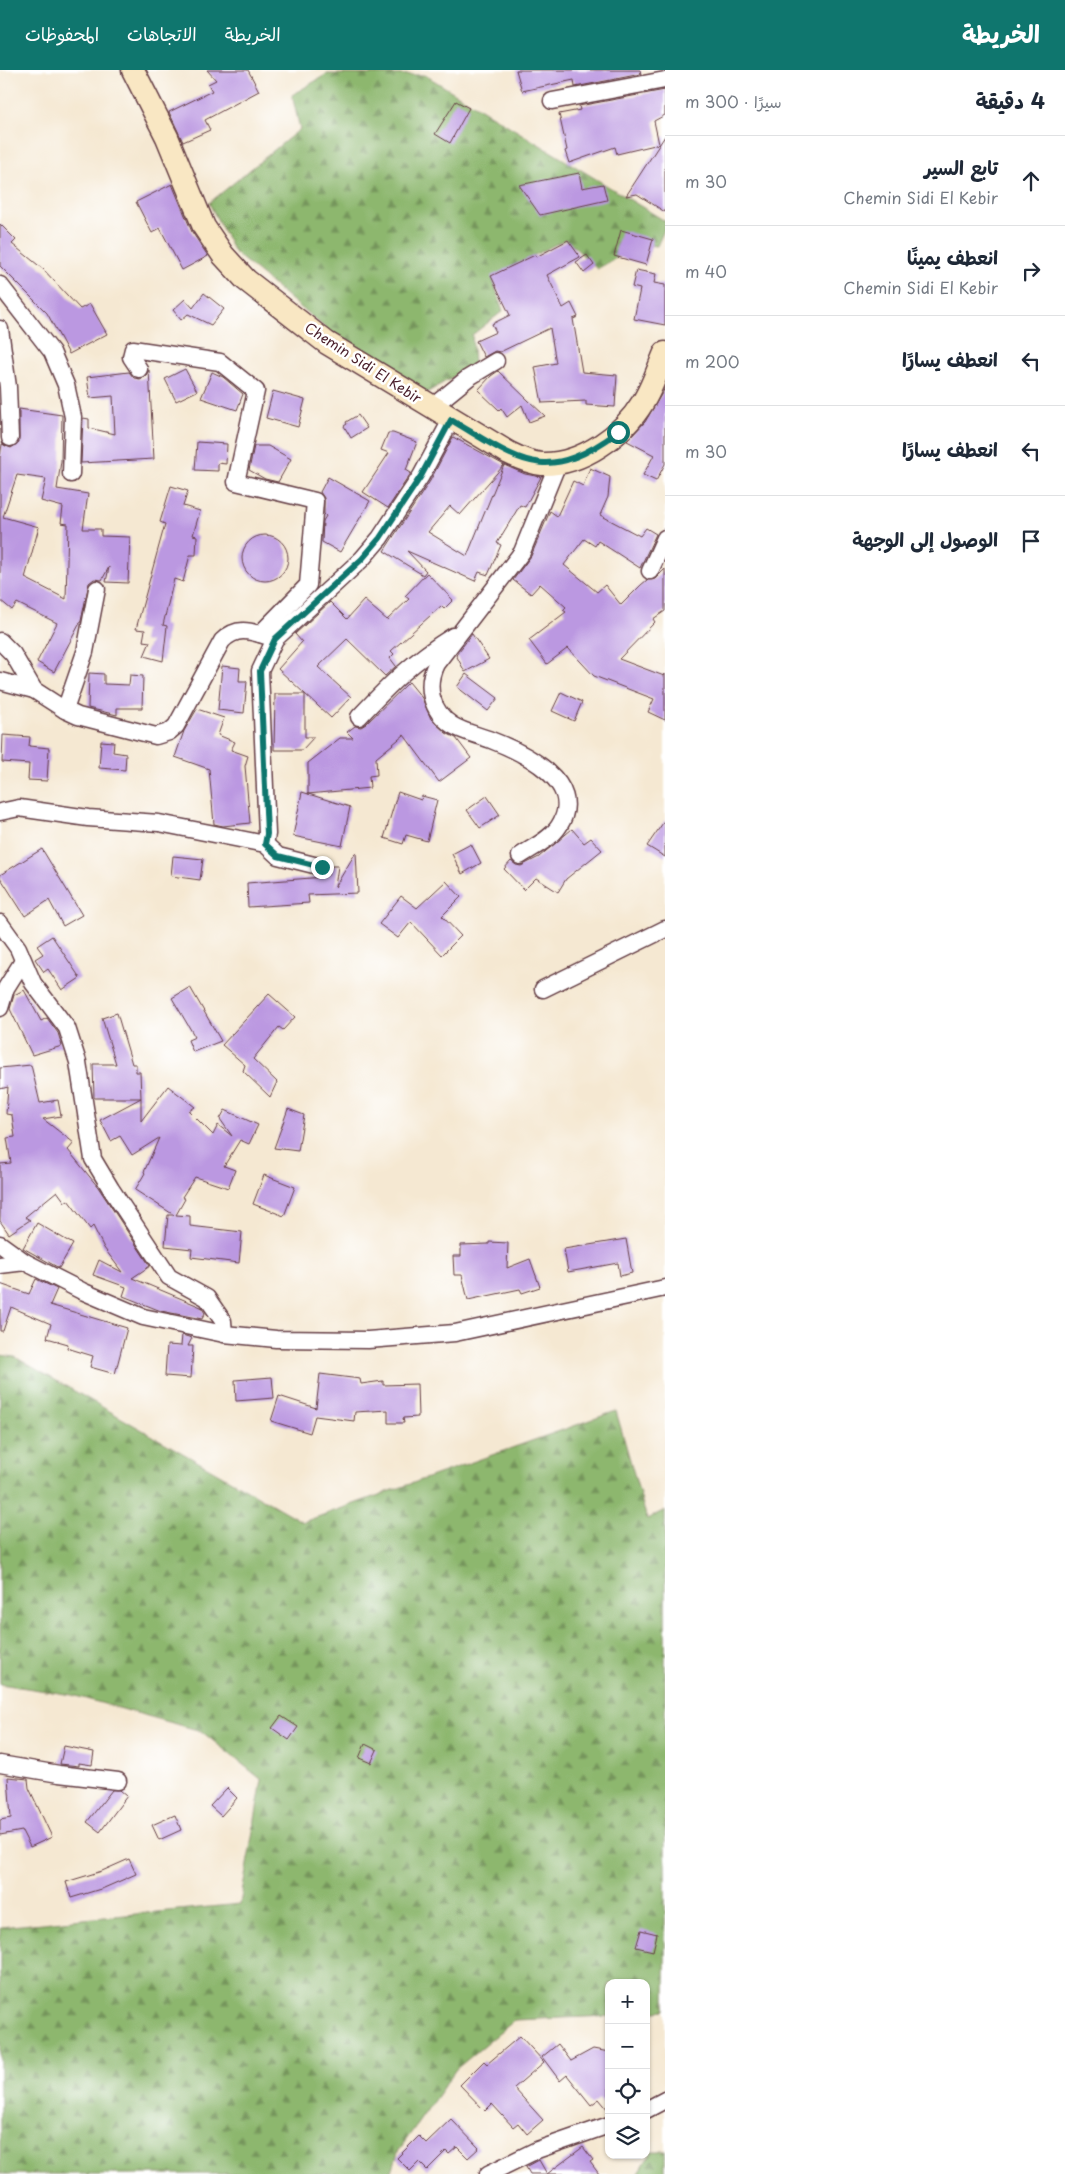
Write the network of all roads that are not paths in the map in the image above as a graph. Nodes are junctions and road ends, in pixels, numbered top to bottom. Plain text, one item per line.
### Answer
1 (133, 70) edge
2 (665, 80) edge
3 (552, 101) dead end
4 (0, 285) edge
5 (0, 329) edge
6 (665, 353) edge
7 (496, 361) dead end
8 (139, 368) dead end
9 (431, 408) junction
10 (451, 420) junction
11 (10, 438) dead end
12 (558, 463) junction
13 (71, 474) dead end
14 (665, 538) edge
15 (650, 571) dead end
16 (97, 588) dead end
17 (460, 631) junction
18 (268, 637) junction
19 (0, 641) edge
20 (0, 680) edge
21 (34, 690) junction
22 (65, 710) junction
23 (358, 717) dead end
24 (0, 812) edge
25 (265, 844) junction
26 (520, 856) dead end
27 (322, 867) dead end
28 (0, 923) edge
29 (665, 929) edge
30 (23, 961) junction
31 (543, 989) dead end
32 (0, 1008) edge
33 (0, 1244) edge
34 (25, 1262) junction
35 (0, 1266) edge
36 (665, 1288) edge
37 (224, 1334) junction
38 (0, 1764) edge
39 (118, 1781) dead end
40 (665, 2100) edge
41 (650, 2108) edge
42 (605, 2126) edge
43 (488, 2174) edge

1 - 9 street, Chemin Sidi El Kebir
2 - 3 street
4 - 13 street
5 - 11 street
6 - 12 street, Chemin Sidi El Kebir
7 - 9 street
8 - 18 street
9 - 10 street, Chemin Sidi El Kebir
10 - 12 street, Chemin Sidi El Kebir
10 - 18 street
12 - 17 street
14 - 15 street
16 - 22 street
17 - 23 street
17 - 26 street
18 - 22 street
18 - 25 street
19 - 21 street
20 - 21 street
21 - 22 street
24 - 25 street
25 - 27 street
28 - 30 street
29 - 31 street
30 - 32 street
30 - 37 street
33 - 34 street
34 - 35 street
34 - 37 street
36 - 37 street
38 - 39 street
40 - 41 street
42 - 43 street

